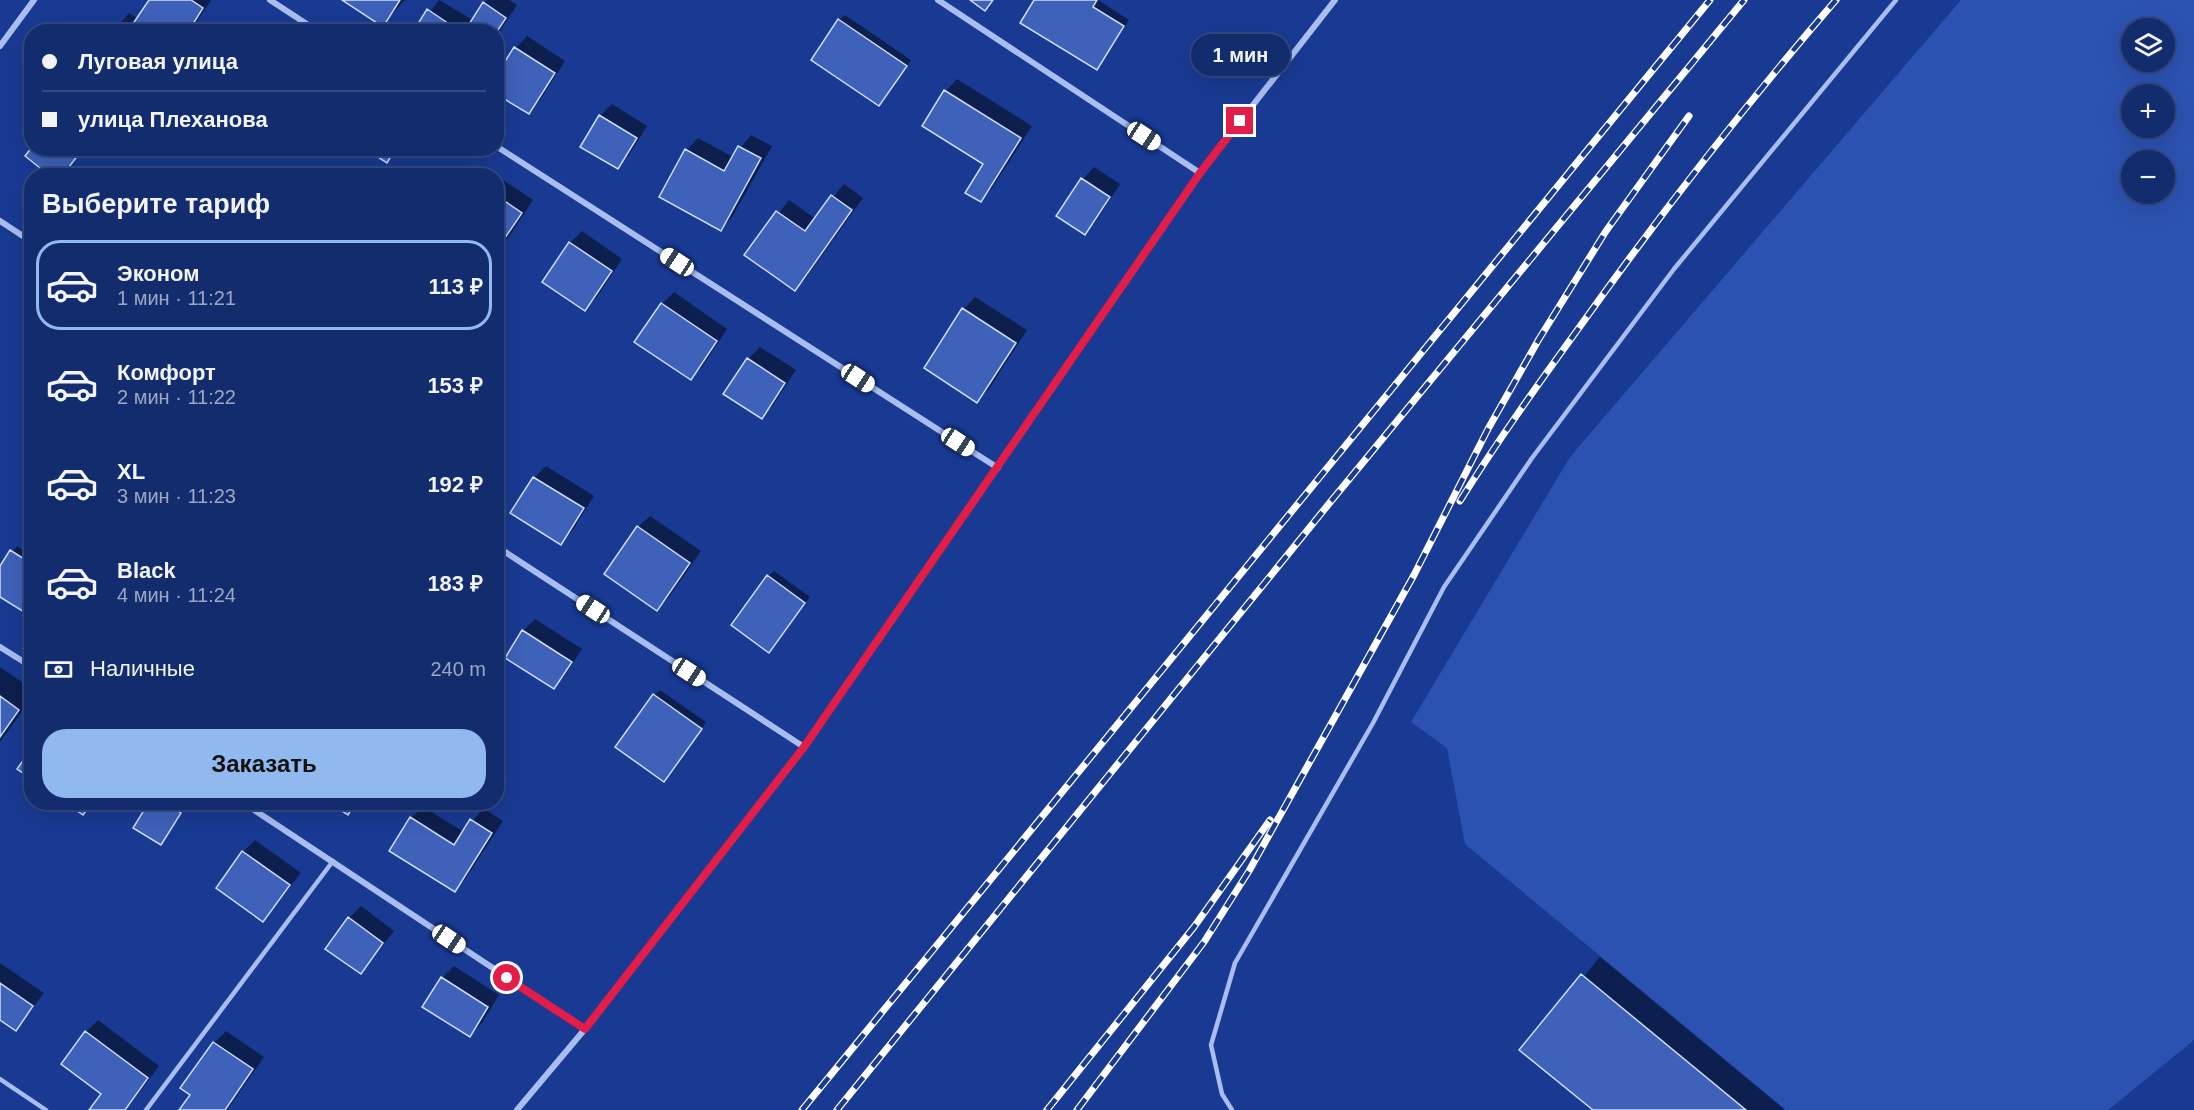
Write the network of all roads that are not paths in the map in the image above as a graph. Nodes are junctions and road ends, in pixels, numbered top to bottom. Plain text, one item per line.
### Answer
1 (34, 0) edge
2 (270, 0) edge
3 (938, 0) edge
4 (1335, 0) edge
5 (1896, 0) edge
6 (307, 24) edge
7 (0, 46) edge
8 (504, 151) edge
9 (1200, 173) junction
10 (0, 221) edge
11 (24, 237) edge
12 (998, 468) junction
13 (504, 551) edge
14 (0, 647) edge
15 (24, 662) edge
16 (804, 747) junction
17 (254, 810) edge
18 (333, 861) junction
19 (585, 1029) junction
20 (0, 1079) edge
21 (46, 1110) edge
22 (146, 1110) edge
23 (517, 1110) edge
24 (1232, 1110) edge

1 - 7 street
2 - 6 street
3 - 9 street
4 - 9 street
5 - 24 lane
8 - 12 street
9 - 12 street
10 - 11 street
12 - 16 street
13 - 16 street
14 - 15 street
16 - 19 street
17 - 18 street
18 - 19 street
18 - 22 lane
19 - 23 street
20 - 21 lane

